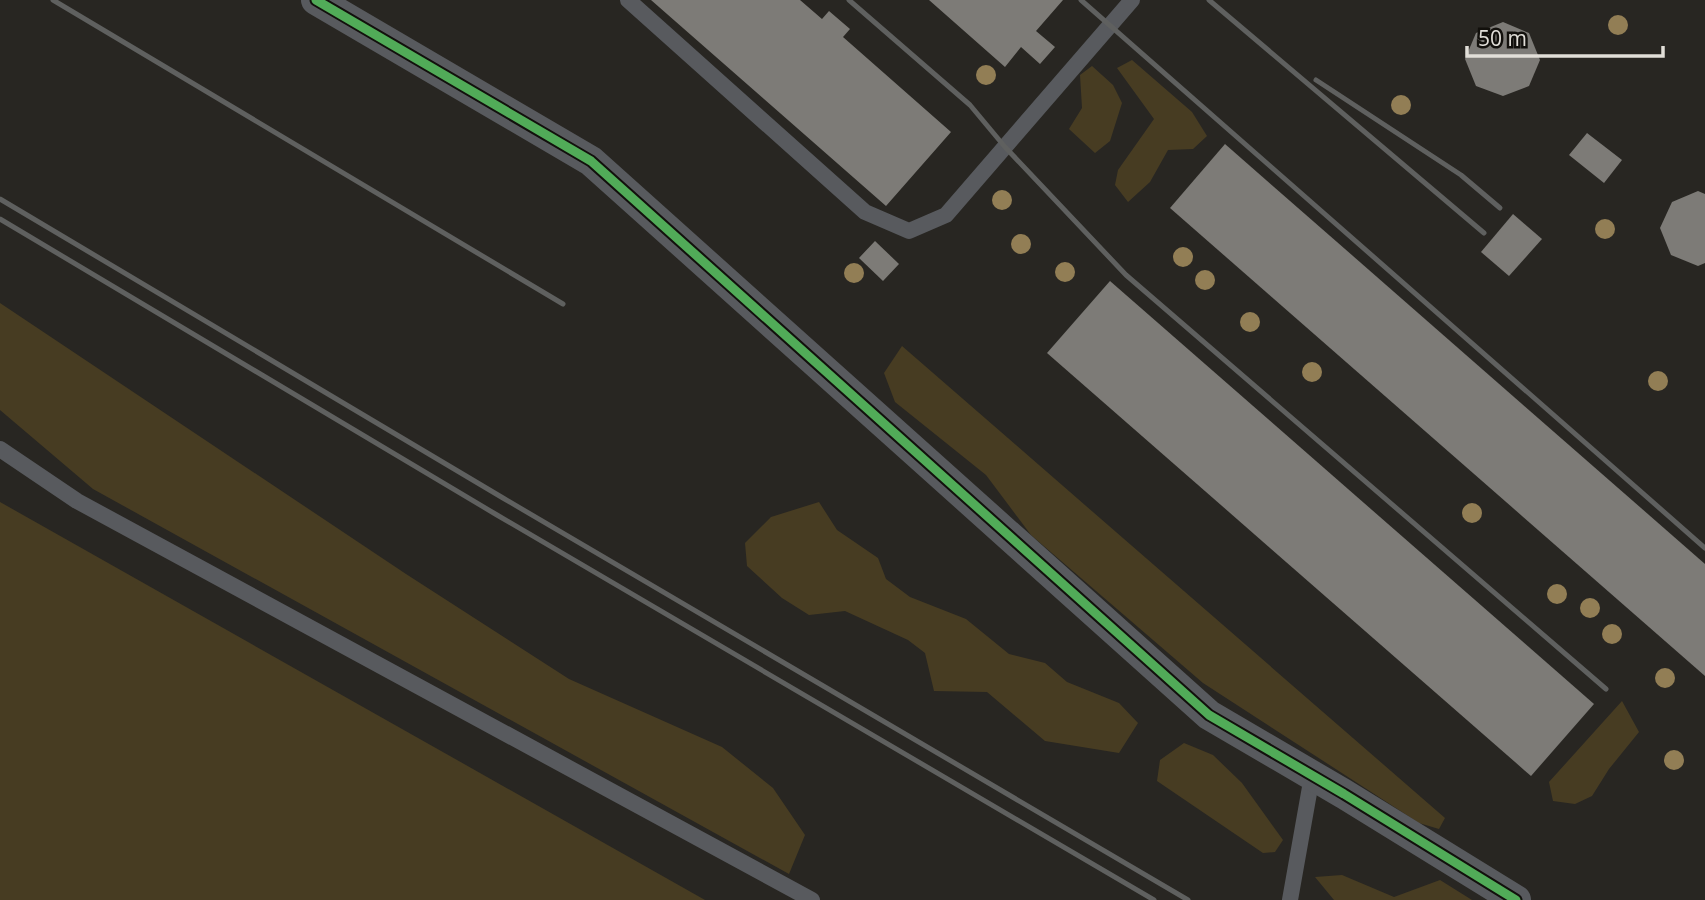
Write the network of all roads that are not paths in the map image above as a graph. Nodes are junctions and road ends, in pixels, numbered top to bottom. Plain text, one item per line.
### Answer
1 (316, 0) edge
2 (628, 0) edge
3 (1132, 0) edge
4 (0, 449) edge
5 (1312, 776) junction
6 (812, 900) edge
7 (1290, 900) edge
8 (1516, 900) edge

1 - 5 street
2 - 3 lane
4 - 6 lane
5 - 7 lane
5 - 8 street

